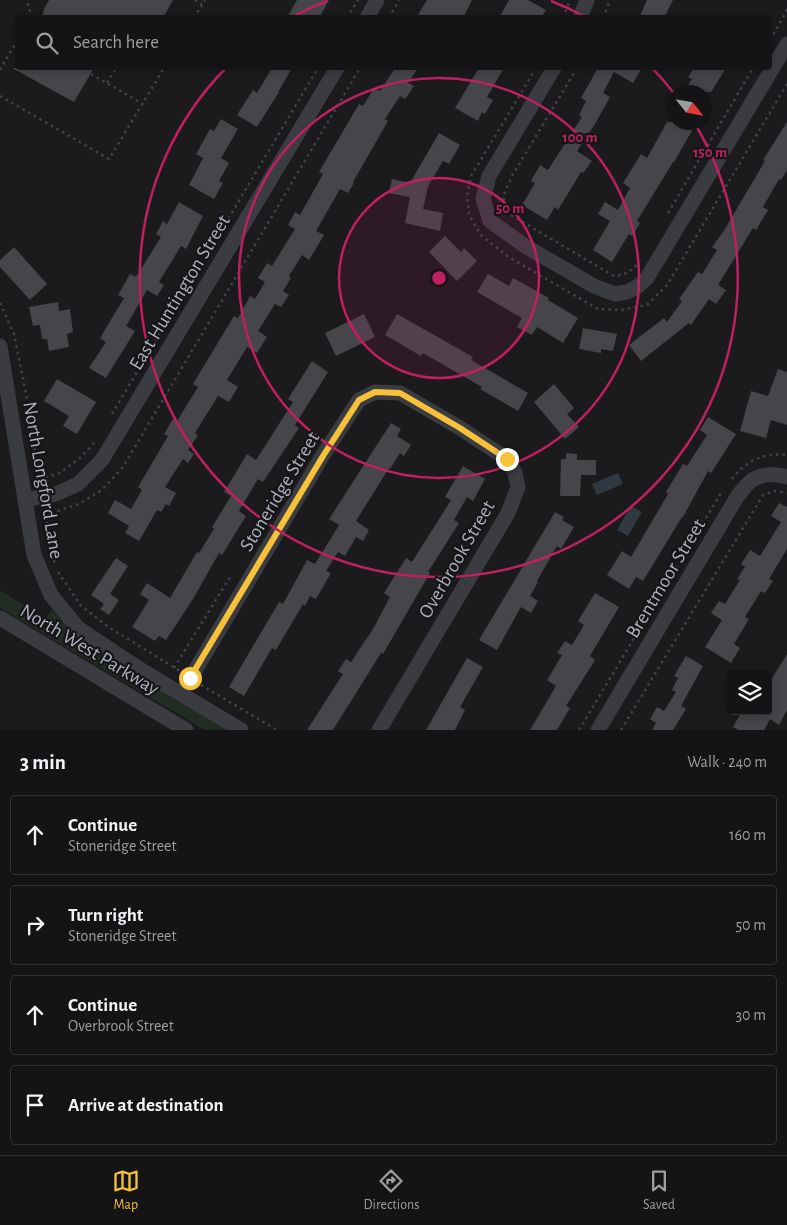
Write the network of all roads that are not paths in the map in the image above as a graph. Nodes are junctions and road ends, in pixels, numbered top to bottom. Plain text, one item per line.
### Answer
1 (377, 0) edge
2 (588, 0) edge
3 (369, 15) edge
4 (581, 15) edge
5 (787, 44) edge
6 (772, 69) edge
7 (336, 70) edge
8 (553, 70) edge
9 (771, 70) edge
10 (0, 346) edge
11 (2, 374) edge
12 (454, 424) joint
13 (787, 477) edge
14 (25, 500) junction
15 (0, 618) edge
16 (182, 694) junction
17 (186, 730) edge
18 (241, 730) edge
19 (379, 730) edge
20 (598, 730) edge

1 - 3 street
2 - 4 street
5 - 6 street
7 - 14 street, East Huntington Street
8 - 9 street
10 - 11 street, North Longford Lane
11 - 14 street, North Longford Lane
12 - 16 street, Stoneridge Street
12 - 19 street, Overbrook Street
13 - 20 street, Brentmoor Street
14 - 16 street, North Longford Lane
15 - 17 street, North West Parkway
16 - 18 street, North Longford Lane

